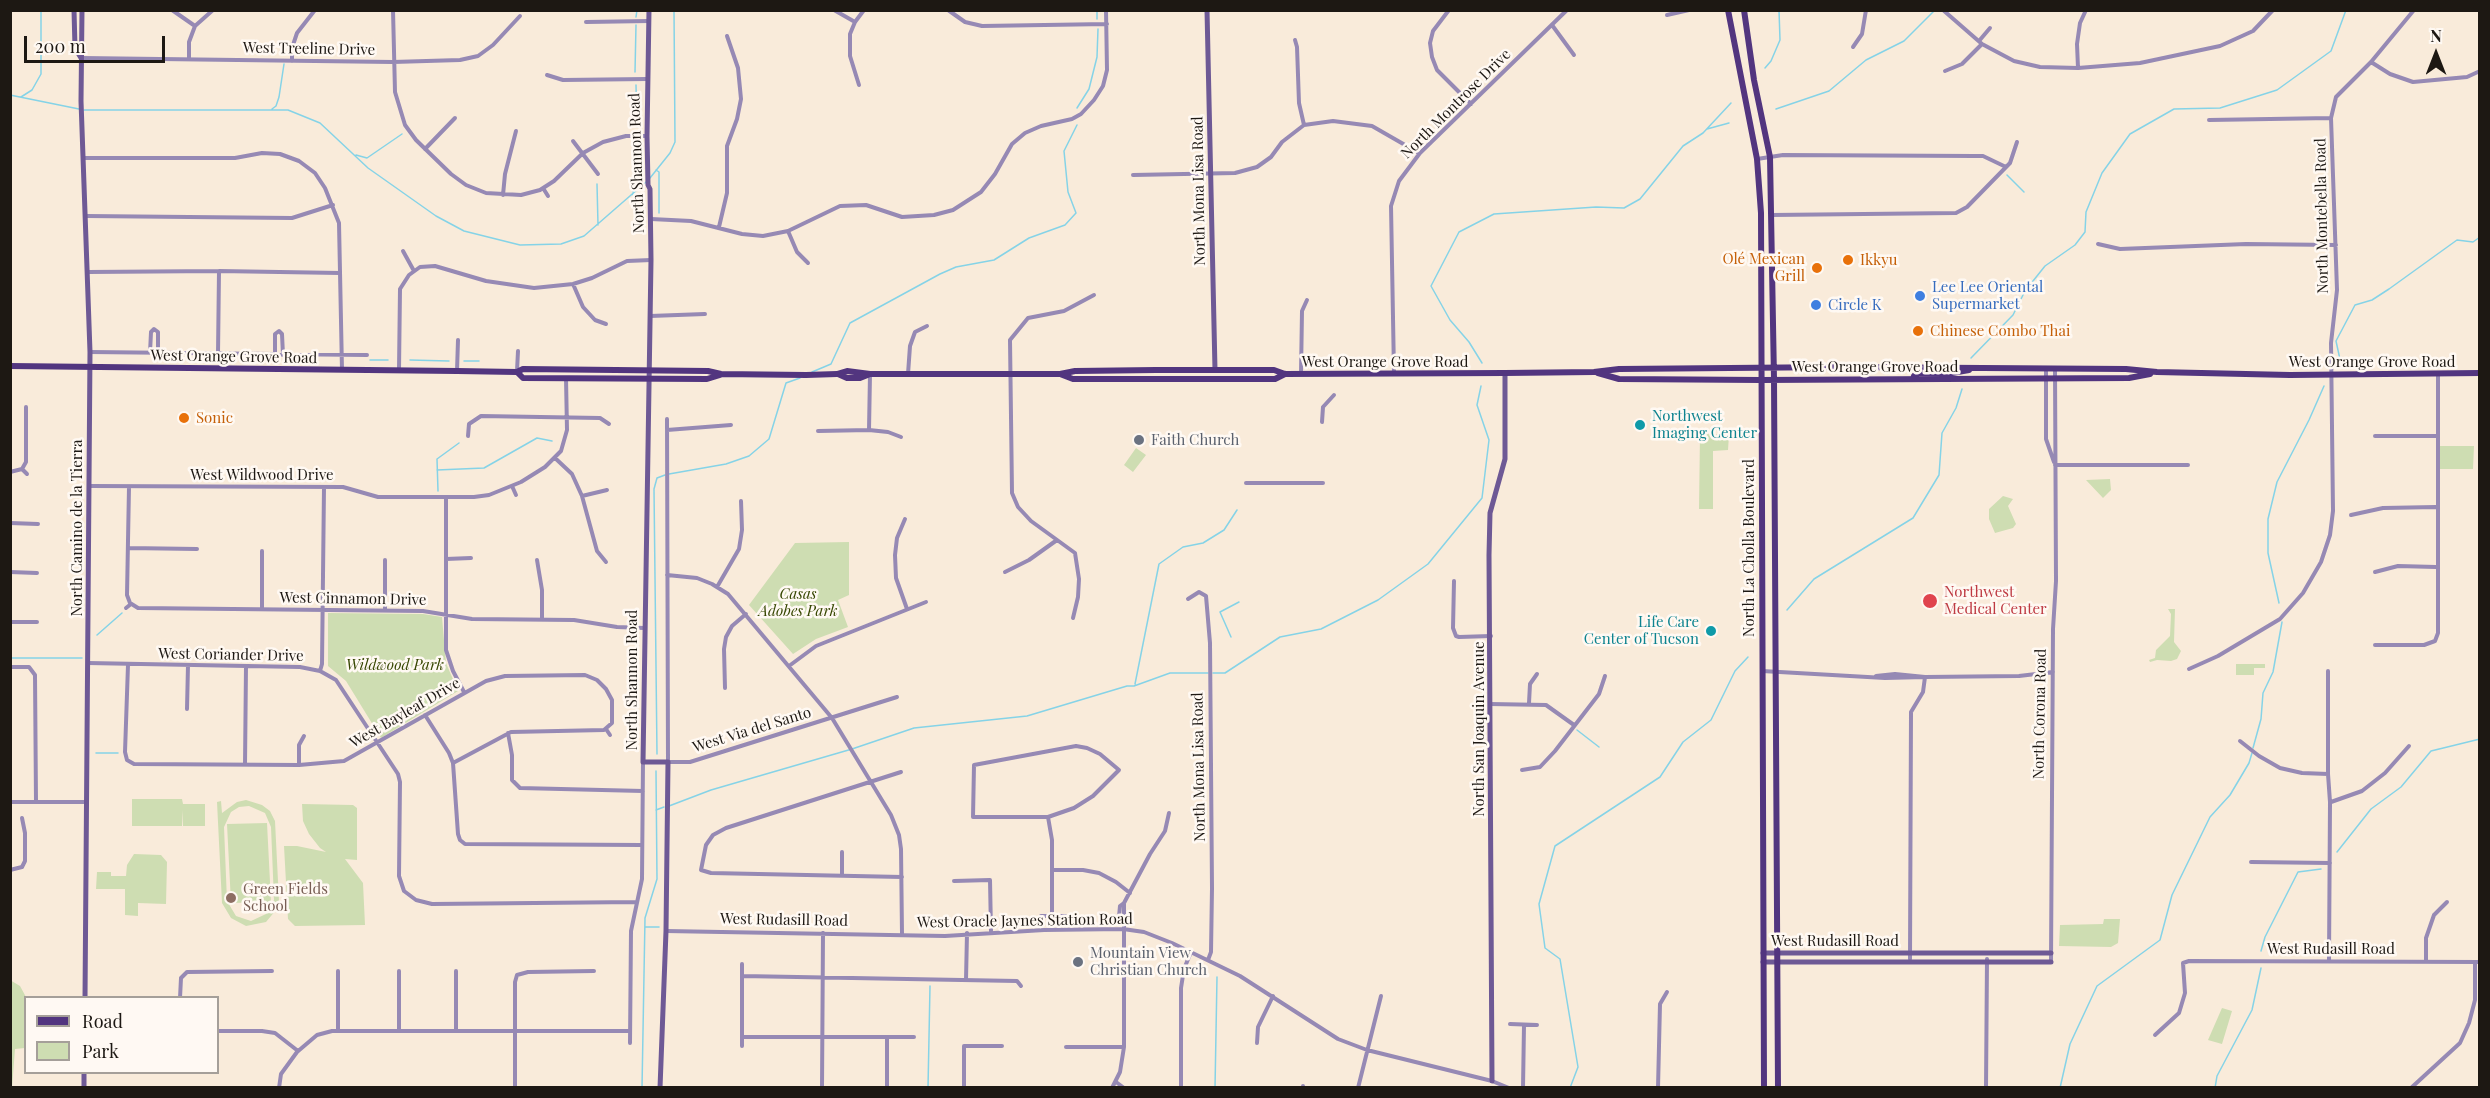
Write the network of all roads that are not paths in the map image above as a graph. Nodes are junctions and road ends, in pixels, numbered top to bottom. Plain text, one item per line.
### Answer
1 (74, 10) edge
2 (82, 10) edge
3 (172, 10) edge
4 (213, 10) edge
5 (315, 10) edge
6 (393, 10) edge
7 (649, 10) edge
8 (834, 10) edge
9 (864, 10) edge
10 (948, 10) edge
11 (1106, 10) edge
12 (1207, 10) edge
13 (1449, 10) edge
14 (1567, 10) edge
15 (1689, 10) edge
16 (1728, 10) edge
17 (1744, 10) edge
18 (1866, 10) edge
19 (1943, 10) edge
20 (2086, 10) edge
21 (2273, 10) edge
22 (2414, 10) edge
23 (1667, 15) dead end
24 (520, 16) dead end
25 (649, 21) junction
26 (586, 22) dead end
27 (855, 22) junction
28 (1107, 24) junction
29 (1552, 25) junction
30 (195, 26) junction
31 (1990, 28) dead end
32 (727, 36) dead end
33 (1295, 40) dead end
34 (1980, 42) junction
35 (1853, 47) dead end
36 (1574, 56) dead end
37 (81, 58) junction
38 (189, 59) junction
39 (292, 61) junction
40 (393, 62) junction
41 (2371, 62) junction
42 (2078, 68) junction
43 (1946, 71) dead end
44 (2480, 71) edge
45 (547, 75) dead end
46 (647, 79) junction
47 (859, 85) dead end
48 (1471, 104) junction
49 (455, 118) dead end
50 (2331, 118) junction
51 (2209, 120) dead end
52 (1304, 125) junction
53 (516, 131) dead end
54 (646, 136) junction
55 (573, 141) dead end
56 (2017, 142) dead end
57 (425, 149) junction
58 (583, 153) junction
59 (1420, 153) junction
60 (1770, 157) junction
61 (83, 158) junction
62 (1757, 159) junction
63 (2006, 167) junction
64 (1211, 173) junction
65 (598, 174) dead end
66 (1134, 175) dead end
67 (543, 188) junction
68 (503, 195) junction
69 (548, 196) dead end
70 (333, 205) junction
71 (1772, 215) junction
72 (86, 216) junction
73 (651, 219) junction
74 (719, 227) junction
75 (788, 231) junction
76 (2098, 244) dead end
77 (2336, 245) junction
78 (403, 251) dead end
79 (651, 260) junction
80 (808, 263) dead end
81 (219, 271) junction
82 (414, 271) junction
83 (88, 272) junction
84 (340, 273) junction
85 (573, 284) junction
86 (1094, 294) dead end
87 (1307, 300) dead end
88 (705, 314) dead end
89 (650, 316) junction
90 (606, 324) dead end
91 (927, 326) dead end
92 (458, 340) dead end
93 (518, 351) dead end
94 (90, 352) junction
95 (150, 353) junction
96 (158, 353) junction
97 (218, 354) junction
98 (275, 354) junction
99 (282, 355) junction
100 (342, 355) junction
101 (367, 355) dead end
102 (10, 366) edge
103 (90, 367) junction
104 (1761, 368) junction
105 (1773, 368) junction
106 (1975, 368) junction
107 (2046, 368) junction
108 (2055, 368) junction
109 (342, 370) junction
110 (399, 370) junction
111 (1215, 370) junction
112 (457, 371) junction
113 (650, 371) junction
114 (517, 372) junction
115 (1594, 372) junction
116 (2157, 372) junction
117 (1394, 373) junction
118 (2480, 373) edge
119 (721, 374) junction
120 (870, 374) junction
121 (908, 374) junction
122 (1011, 374) junction
123 (1060, 374) junction
124 (1285, 374) junction
125 (1302, 374) junction
126 (1505, 374) junction
127 (2438, 374) junction
128 (2332, 375) junction
129 (566, 378) junction
130 (2046, 378) junction
131 (2055, 378) junction
132 (649, 379) junction
133 (1774, 379) junction
134 (1913, 379) junction
135 (1761, 380) junction
136 (1334, 395) dead end
137 (26, 407) dead end
138 (567, 417) junction
139 (667, 419) dead end
140 (1322, 422) dead end
141 (609, 424) dead end
142 (731, 425) dead end
143 (667, 430) junction
144 (869, 430) junction
145 (818, 431) dead end
146 (468, 436) dead end
147 (2375, 436) dead end
148 (2438, 436) junction
149 (901, 437) dead end
150 (555, 458) junction
151 (2055, 465) junction
152 (2188, 465) dead end
153 (22, 470) junction
154 (10, 472) edge
155 (27, 474) dead end
156 (1246, 483) dead end
157 (1323, 483) dead end
158 (90, 486) junction
159 (512, 486) junction
160 (129, 487) junction
161 (324, 488) junction
162 (607, 490) dead end
163 (516, 495) dead end
164 (582, 496) junction
165 (446, 497) junction
166 (741, 501) dead end
167 (2436, 507) junction
168 (2352, 515) dead end
169 (905, 519) dead end
170 (10, 523) edge
171 (38, 524) dead end
172 (1056, 540) junction
173 (128, 548) junction
174 (197, 549) dead end
175 (262, 551) dead end
176 (471, 558) dead end
177 (446, 559) junction
178 (385, 560) dead end
179 (537, 560) dead end
180 (606, 562) dead end
181 (2436, 567) junction
182 (1005, 572) dead end
183 (2375, 572) dead end
184 (10, 573) edge
185 (37, 573) dead end
186 (667, 575) junction
187 (1454, 581) dead end
188 (717, 587) junction
189 (1188, 599) dead end
190 (926, 602) dead end
191 (131, 604) junction
192 (126, 608) dead end
193 (262, 609) junction
194 (907, 609) junction
195 (386, 610) junction
196 (323, 611) junction
197 (746, 614) junction
198 (446, 615) junction
199 (1073, 618) dead end
200 (542, 620) junction
201 (10, 622) edge
202 (37, 622) dead end
203 (644, 628) junction
204 (1491, 636) junction
205 (2374, 645) dead end
206 (88, 663) junction
207 (128, 665) junction
208 (188, 665) junction
209 (246, 666) junction
210 (789, 666) junction
211 (10, 667) edge
212 (2189, 669) dead end
213 (320, 671) junction
214 (1761, 671) junction
215 (2328, 671) dead end
216 (1775, 672) junction
217 (2053, 672) junction
218 (1537, 674) dead end
219 (1605, 676) dead end
220 (1925, 677) junction
221 (725, 688) dead end
222 (464, 692) junction
223 (897, 697) dead end
224 (1529, 703) junction
225 (1490, 704) junction
226 (187, 709) dead end
227 (425, 715) junction
228 (832, 718) junction
229 (1574, 725) junction
230 (606, 729) junction
231 (508, 733) junction
232 (610, 735) dead end
233 (304, 736) dead end
234 (2240, 741) dead end
235 (378, 744) junction
236 (2409, 747) dead end
237 (643, 762) junction
238 (668, 762) junction
239 (453, 763) junction
240 (245, 765) junction
241 (299, 765) junction
242 (1522, 770) dead end
243 (901, 772) dead end
244 (2328, 774) junction
245 (872, 782) junction
246 (643, 791) junction
247 (10, 802) edge
248 (36, 802) junction
249 (86, 802) junction
250 (2330, 802) junction
251 (1169, 813) dead end
252 (1048, 817) junction
253 (22, 818) dead end
254 (641, 844) junction
255 (842, 852) dead end
256 (2251, 862) dead end
257 (2330, 863) junction
258 (10, 870) edge
259 (1053, 870) junction
260 (842, 876) junction
261 (902, 877) junction
262 (954, 881) dead end
263 (1130, 893) junction
264 (637, 902) junction
265 (2447, 902) dead end
266 (1041, 916) dead end
267 (1052, 916) junction
268 (1065, 916) dead end
269 (1123, 929) junction
270 (666, 931) junction
271 (991, 932) junction
272 (823, 933) junction
273 (967, 933) junction
274 (902, 934) junction
275 (1191, 952) junction
276 (1763, 953) junction
277 (1777, 953) junction
278 (2051, 953) junction
279 (1910, 956) junction
280 (1208, 960) junction
281 (1987, 961) junction
282 (2329, 961) junction
283 (2426, 961) junction
284 (1763, 962) junction
285 (1778, 962) junction
286 (2051, 962) joint
287 (2477, 962) edge
288 (742, 964) dead end
289 (272, 971) dead end
290 (338, 971) dead end
291 (399, 971) dead end
292 (456, 971) dead end
293 (594, 971) dead end
294 (742, 976) junction
295 (822, 977) junction
296 (966, 980) junction
297 (1021, 986) dead end
298 (1667, 992) dead end
299 (85, 996) edge
300 (180, 996) edge
301 (1273, 996) junction
302 (1381, 996) dead end
303 (1510, 1024) dead end
304 (1524, 1024) junction
305 (1537, 1025) dead end
306 (219, 1030) edge
307 (338, 1031) junction
308 (399, 1031) junction
309 (456, 1031) junction
310 (514, 1031) junction
311 (630, 1031) junction
312 (2155, 1035) dead end
313 (742, 1037) junction
314 (822, 1037) junction
315 (887, 1037) junction
316 (914, 1037) dead end
317 (630, 1042) dead end
318 (1257, 1043) dead end
319 (742, 1046) dead end
320 (1002, 1046) dead end
321 (1066, 1047) dead end
322 (1124, 1047) junction
323 (1367, 1050) junction
324 (298, 1051) junction
325 (1116, 1082) junction
326 (1492, 1084) edge
327 (279, 1088) edge
328 (515, 1088) edge
329 (660, 1088) edge
330 (822, 1088) edge
331 (887, 1088) edge
332 (964, 1088) edge
333 (1112, 1088) edge
334 (1124, 1088) edge
335 (1181, 1088) edge
336 (1358, 1088) edge
337 (1509, 1088) edge
338 (1523, 1088) edge
339 (1658, 1088) edge
340 (1764, 1088) edge
341 (1778, 1088) edge
342 (1986, 1088) edge
343 (2410, 1088) edge

1 - 37 street, North Camino de la Tierra
2 - 37 street, North Camino de la Tierra
3 - 30 street
4 - 30 street
5 - 39 street
6 - 40 street
7 - 25 street, North Shannon Road
8 - 27 street
9 - 27 street
10 - 28 street
11 - 28 street
12 - 64 street, North Mona Lisa Road
13 - 48 street
14 - 29 street, North Montrose Drive
15 - 23 street
16 - 62 main road, North La Cholla Boulevard
17 - 60 main road, North La Cholla Boulevard
18 - 35 street
19 - 34 street
20 - 42 street
21 - 42 street
22 - 41 street, North Montebella Road
24 - 40 street, West Treeline Drive
25 - 26 street
25 - 46 street, North Shannon Road
27 - 47 street
28 - 75 street
29 - 36 street
29 - 48 street, North Montrose Drive
30 - 38 street
31 - 34 street
32 - 74 street
33 - 52 street
34 - 42 street
34 - 43 street
37 - 38 street, West Treeline Drive
37 - 61 street, North Camino de la Tierra
38 - 39 street, West Treeline Drive
39 - 40 street, West Treeline Drive
40 - 57 street
41 - 44 street
41 - 50 street, North Montebella Road
45 - 46 street
46 - 54 street, North Shannon Road
48 - 59 street, North Montrose Drive
49 - 57 street
50 - 51 street
50 - 77 street, North Montebella Road
52 - 59 street
52 - 64 street
53 - 68 street
54 - 58 street
54 - 73 street, North Shannon Road
55 - 58 street
56 - 63 street
57 - 68 street
58 - 65 street
58 - 67 street
59 - 117 street, North Montrose Drive
60 - 62 street
60 - 63 street
60 - 71 main road, North La Cholla Boulevard
61 - 70 street
61 - 72 street, North Camino de la Tierra
62 - 104 main road, North La Cholla Boulevard
63 - 71 street
64 - 66 street
64 - 111 street, North Mona Lisa Road
67 - 68 street
67 - 69 street
70 - 72 street
70 - 84 street
71 - 105 main road, North La Cholla Boulevard
72 - 83 street, North Camino de la Tierra
73 - 74 street
73 - 79 street, North Shannon Road
74 - 75 street
75 - 80 street
76 - 77 street
77 - 128 street, North Montebella Road
78 - 82 street
79 - 85 street
79 - 89 street, North Shannon Road
81 - 83 street
81 - 84 street
81 - 97 street
82 - 85 street
82 - 110 street
83 - 94 street, North Camino de la Tierra
84 - 100 street
85 - 90 street
86 - 122 street
87 - 125 street
88 - 89 street
89 - 113 street, North Shannon Road
91 - 121 street
92 - 112 street
93 - 114 street
94 - 95 street, West Orange Grove Road
94 - 103 street, North Camino de la Tierra
95 - 96 street, West Orange Grove Road
95 - 96 street, West Orange Grove Road
96 - 97 street, West Orange Grove Road
97 - 98 street, West Orange Grove Road
98 - 99 street, West Orange Grove Road
98 - 99 street, West Orange Grove Road
99 - 100 street, West Orange Grove Road
100 - 101 street, West Orange Grove Road
100 - 109 street
102 - 103 main road, West Orange Grove Road
103 - 109 main road, West Orange Grove Road
103 - 158 street, North Camino de la Tierra
104 - 105 main road, West Orange Grove Road
104 - 115 main road, West Orange Grove Road
104 - 135 main road, North La Cholla Boulevard
105 - 106 main road, West Orange Grove Road
105 - 133 main road, North La Cholla Boulevard
106 - 107 main road, West Orange Grove Road
106 - 134 main road
107 - 108 main road, West Orange Grove Road
107 - 130 street, North Corona Road
108 - 116 main road, West Orange Grove Road
108 - 131 street, North Corona Road
109 - 110 main road, West Orange Grove Road
110 - 112 main road, West Orange Grove Road
111 - 123 main road, West Orange Grove Road
111 - 124 main road, West Orange Grove Road
112 - 114 main road, West Orange Grove Road
113 - 114 main road, West Orange Grove Road
113 - 119 main road, West Orange Grove Road
113 - 132 street, North Shannon Road
114 - 129 main road, West Orange Grove Road
115 - 126 main road, West Orange Grove Road
115 - 135 main road, West Orange Grove Road
116 - 128 main road, West Orange Grove Road
116 - 131 main road, West Orange Grove Road
117 - 125 main road, West Orange Grove Road
117 - 126 main road, West Orange Grove Road
118 - 127 main road, West Orange Grove Road
119 - 120 main road, West Orange Grove Road
119 - 132 main road, West Orange Grove Road
120 - 121 main road, West Orange Grove Road
120 - 144 street
121 - 122 main road, West Orange Grove Road
122 - 123 main road, West Orange Grove Road
122 - 172 street
123 - 124 main road, West Orange Grove Road
124 - 125 main road, West Orange Grove Road
126 - 204 street, North San Joaquin Avenue
127 - 128 main road, West Orange Grove Road
127 - 148 street
128 - 212 street, North Montebella Road
129 - 132 main road, West Orange Grove Road
129 - 138 street
130 - 131 main road, West Orange Grove Road
130 - 134 main road, West Orange Grove Road
130 - 151 street, North Corona Road
131 - 151 street, North Corona Road
132 - 203 street, North Shannon Road
133 - 134 main road, West Orange Grove Road
133 - 135 main road, West Orange Grove Road
133 - 216 main road, North La Cholla Boulevard
135 - 214 main road, North La Cholla Boulevard
136 - 140 street
137 - 153 street
138 - 141 street
138 - 146 street
138 - 150 street
139 - 143 street
142 - 143 street
143 - 186 street
144 - 145 street
144 - 149 street
147 - 148 street
148 - 167 street
150 - 159 street, West Wildwood Drive
150 - 164 street
151 - 152 street
151 - 217 street, North Corona Road
153 - 154 street
153 - 155 street
156 - 157 street
158 - 160 street, West Wildwood Drive
158 - 206 street, North Camino de la Tierra
159 - 163 street
159 - 165 street, West Wildwood Drive
160 - 161 street, West Wildwood Drive
160 - 173 street
161 - 165 street, West Wildwood Drive
161 - 196 street
162 - 164 street
164 - 180 street
165 - 177 street
166 - 188 street
167 - 168 street
167 - 181 street
169 - 194 street
170 - 171 street
172 - 182 street
172 - 199 street
173 - 174 street
173 - 191 street
175 - 193 street
176 - 177 street
177 - 198 street
178 - 195 street
179 - 200 street
181 - 183 street
181 - 205 street
184 - 185 street
186 - 188 street
186 - 238 street
187 - 204 street
188 - 197 street
189 - 280 street, North Mona Lisa Road
190 - 194 street
191 - 192 street
191 - 193 street, West Cinnamon Drive
193 - 196 street, West Cinnamon Drive
194 - 210 street
195 - 196 street, West Cinnamon Drive
195 - 198 street, West Cinnamon Drive
196 - 213 street
197 - 210 street
197 - 221 street
198 - 200 street, West Cinnamon Drive
198 - 222 street
200 - 203 street, West Cinnamon Drive
201 - 202 street
203 - 237 street, North Shannon Road
204 - 225 street, North San Joaquin Avenue
206 - 207 street, West Coriander Drive
206 - 249 street, North Camino de la Tierra
207 - 208 street, West Coriander Drive
207 - 240 street, West Bayleaf Drive
208 - 209 street, West Coriander Drive
208 - 226 street
209 - 213 street, West Coriander Drive
209 - 240 street
210 - 228 street
211 - 248 street
213 - 235 street, West Coriander Drive
214 - 216 street
214 - 276 main road, North La Cholla Boulevard
215 - 244 street
216 - 220 street
216 - 277 main road, North La Cholla Boulevard
217 - 220 street
217 - 278 street, North Corona Road
218 - 224 street
219 - 229 street
220 - 279 street
222 - 227 street, West Bayleaf Drive
222 - 230 street, West Bayleaf Drive
223 - 228 street, West Via del Santo
224 - 225 street
224 - 229 street
225 - 326 street, North San Joaquin Avenue
227 - 235 street, West Bayleaf Drive
227 - 239 street
228 - 238 street, West Via del Santo
228 - 245 street
229 - 242 street
230 - 231 street
230 - 232 street
231 - 239 street
231 - 246 street
233 - 241 street
234 - 244 street
235 - 241 street, West Bayleaf Drive
235 - 264 street, West Coriander Drive
236 - 250 street
237 - 238 street, West Via del Santo
237 - 246 street, North Shannon Road
238 - 270 street
239 - 254 street
240 - 241 street, West Bayleaf Drive
243 - 245 street
244 - 250 street
245 - 260 street
245 - 261 street
246 - 254 street, North Shannon Road
247 - 248 street
248 - 249 street
249 - 299 street, North Camino de la Tierra
250 - 257 street
251 - 263 street
252 - 252 street
252 - 259 street
253 - 258 street
254 - 264 street, North Shannon Road
255 - 260 street
256 - 257 street
257 - 282 street
259 - 263 street
259 - 267 street
260 - 261 street
261 - 274 street
262 - 271 street
263 - 269 street
264 - 311 street, North Shannon Road
265 - 283 street
266 - 267 street
267 - 268 street
269 - 271 street, West Oracle Jaynes Station Road
269 - 275 street, West Oracle Jaynes Station Road
269 - 322 street
270 - 272 street, West Rudasill Road
270 - 329 street
271 - 273 street, West Oracle Jaynes Station Road
272 - 274 street, West Rudasill Road
272 - 295 street
273 - 274 street, West Oracle Jaynes Station Road
273 - 296 street
275 - 280 street, West Oracle Jaynes Station Road
275 - 335 street
276 - 277 street, West Rudasill Road
276 - 284 main road, North La Cholla Boulevard
277 - 279 street, West Rudasill Road
277 - 285 main road, North La Cholla Boulevard
278 - 279 street, West Rudasill Road
278 - 286 street, North Corona Road
280 - 301 street, West Oracle Jaynes Station Road
281 - 285 street, West Rudasill Road
281 - 286 street, West Rudasill Road
281 - 342 street
282 - 283 street, West Rudasill Road
282 - 312 street, West Rudasill Road
283 - 287 street, West Rudasill Road
284 - 285 street, West Rudasill Road
284 - 340 main road, North La Cholla Boulevard
285 - 341 main road, North La Cholla Boulevard
287 - 343 street
288 - 294 street
289 - 300 street
290 - 307 street
291 - 308 street
292 - 309 street
293 - 310 street
294 - 295 street
294 - 313 street
295 - 296 street
295 - 314 street
296 - 297 street
298 - 339 street
301 - 318 street
301 - 323 street, West Oracle Jaynes Station Road
302 - 323 street
303 - 304 street
304 - 305 street
304 - 338 street
306 - 324 street
307 - 308 street
307 - 324 street
308 - 309 street
309 - 310 street
310 - 311 street
310 - 328 street
311 - 317 street, North Shannon Road
313 - 314 street
313 - 319 street
314 - 315 street
314 - 330 street
315 - 316 street
315 - 331 street
320 - 332 street
321 - 322 street
322 - 325 street
323 - 326 street, West Oracle Jaynes Station Road
323 - 336 street
324 - 327 street
325 - 333 street
325 - 334 street
326 - 337 street, West Oracle Jaynes Station Road

